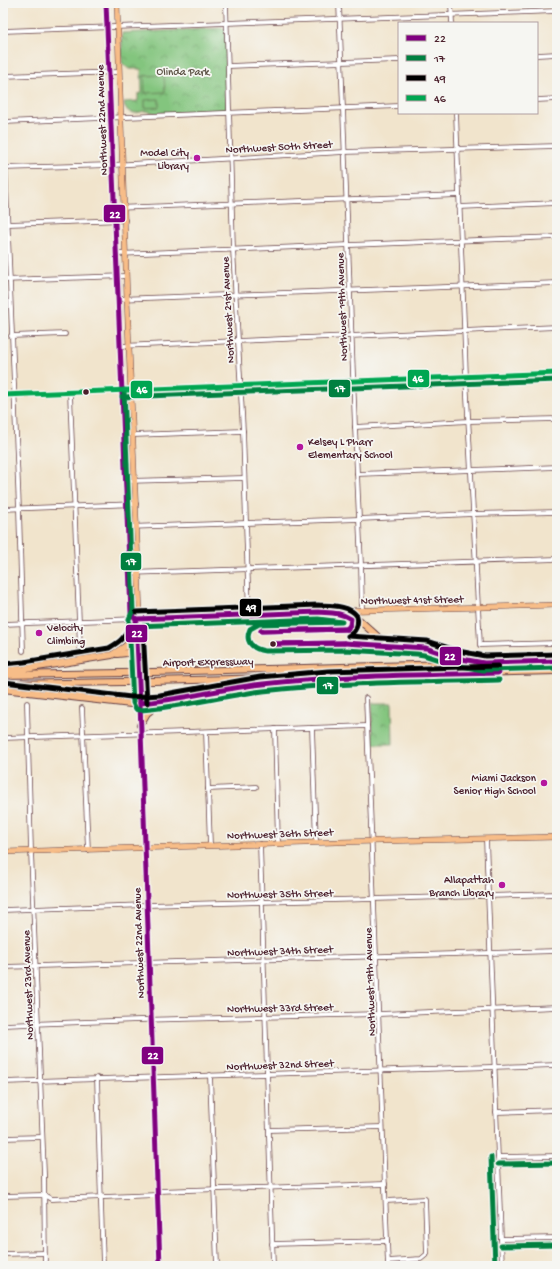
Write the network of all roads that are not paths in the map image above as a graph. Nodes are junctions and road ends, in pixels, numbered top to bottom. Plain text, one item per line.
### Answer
1 (106, 3) edge
2 (117, 3) edge
3 (226, 3) edge
4 (338, 3) edge
5 (451, 3) edge
6 (557, 10) edge
7 (452, 15) junction
8 (339, 19) junction
9 (452, 22) edge
10 (227, 24) junction
11 (107, 28) junction
12 (118, 28) junction
13 (3, 31) edge
14 (557, 54) edge
15 (538, 55) edge
16 (398, 60) edge
17 (341, 62) junction
18 (229, 66) junction
19 (119, 72) junction
20 (108, 73) junction
21 (3, 76) edge
22 (557, 99) edge
23 (538, 100) edge
24 (398, 106) edge
25 (342, 108) junction
26 (3, 110) edge
27 (230, 113) junction
28 (456, 114) edge
29 (121, 118) junction
30 (110, 119) junction
31 (4, 122) edge
32 (557, 146) edge
33 (457, 150) junction
34 (344, 152) junction
35 (230, 158) junction
36 (123, 164) junction
37 (112, 165) junction
38 (4, 168) edge
39 (459, 195) junction
40 (346, 200) junction
41 (557, 203) edge
42 (232, 204) junction
43 (115, 208) junction
44 (124, 208) junction
45 (459, 208) junction
46 (116, 220) junction
47 (125, 220) junction
48 (8, 224) junction
49 (557, 237) edge
50 (461, 241) junction
51 (348, 245) junction
52 (234, 249) junction
53 (117, 254) junction
54 (126, 254) junction
55 (118, 276) junction
56 (126, 276) junction
57 (3, 280) edge
58 (10, 280) junction
59 (557, 283) edge
60 (462, 286) junction
61 (350, 290) junction
62 (236, 295) junction
63 (118, 299) junction
64 (127, 299) junction
65 (557, 327) edge
66 (464, 332) junction
67 (65, 334) dead end
68 (11, 336) junction
69 (351, 336) junction
70 (238, 340) junction
71 (130, 345) junction
72 (121, 346) junction
73 (557, 373) edge
74 (466, 377) junction
75 (353, 381) junction
76 (240, 385) junction
77 (122, 390) junction
78 (131, 390) junction
79 (70, 393) junction
80 (14, 394) junction
81 (3, 395) edge
82 (557, 419) edge
83 (469, 421) junction
84 (355, 427) junction
85 (243, 431) junction
86 (133, 435) junction
87 (557, 467) edge
88 (471, 470) junction
89 (357, 474) junction
90 (244, 478) junction
91 (126, 481) junction
92 (135, 481) junction
93 (136, 504) junction
94 (127, 505) junction
95 (74, 506) junction
96 (3, 509) edge
97 (19, 509) junction
98 (557, 512) edge
99 (473, 514) junction
100 (359, 519) junction
101 (246, 523) junction
102 (128, 527) junction
103 (137, 527) junction
104 (557, 559) edge
105 (476, 562) junction
106 (361, 565) junction
107 (248, 569) junction
108 (129, 573) junction
109 (138, 573) junction
110 (557, 605) edge
111 (478, 608) junction
112 (362, 610) junction
113 (341, 611) junction
114 (249, 615) junction
115 (136, 619) junction
116 (79, 621) junction
117 (23, 623) junction
118 (3, 624) edge
119 (136, 629) junction
120 (350, 643) dead end
121 (557, 643) edge
122 (400, 646) junction
123 (80, 648) dead end
124 (23, 651) dead end
125 (137, 652) junction
126 (112, 654) junction
127 (557, 661) edge
128 (484, 663) junction
129 (3, 671) edge
130 (557, 671) edge
131 (3, 675) edge
132 (329, 678) junction
133 (3, 684) edge
134 (3, 689) edge
135 (366, 698) dead end
136 (161, 702) junction
137 (27, 703) dead end
138 (140, 703) junction
139 (82, 708) dead end
140 (140, 725) junction
141 (368, 726) junction
142 (312, 728) junction
143 (275, 729) junction
144 (206, 732) junction
145 (140, 734) junction
146 (83, 735) junction
147 (28, 737) junction
148 (3, 738) edge
149 (256, 787) dead end
150 (208, 789) junction
151 (557, 837) edge
152 (486, 839) junction
153 (372, 841) junction
154 (316, 842) junction
155 (278, 843) junction
156 (260, 844) junction
157 (210, 845) junction
158 (145, 848) junction
159 (88, 850) junction
160 (31, 851) junction
161 (3, 852) edge
162 (557, 894) edge
163 (488, 896) junction
164 (375, 900) junction
165 (262, 902) junction
166 (147, 905) junction
167 (33, 909) junction
168 (3, 910) edge
169 (557, 951) edge
170 (490, 953) junction
171 (377, 956) junction
172 (264, 960) junction
173 (149, 962) junction
174 (35, 966) junction
175 (3, 967) edge
176 (557, 1007) edge
177 (493, 1009) junction
178 (379, 1014) junction
179 (265, 1016) junction
180 (151, 1019) junction
181 (37, 1024) junction
182 (3, 1025) edge
183 (557, 1064) edge
184 (494, 1066) junction
185 (381, 1070) junction
186 (267, 1074) junction
187 (210, 1075) junction
188 (153, 1076) junction
189 (97, 1078) junction
190 (39, 1080) junction
191 (3, 1082) edge
192 (557, 1110) edge
193 (496, 1112) junction
194 (382, 1127) junction
195 (269, 1130) junction
196 (42, 1137) junction
197 (3, 1138) edge
198 (557, 1156) edge
199 (498, 1157) junction
200 (385, 1184) junction
201 (271, 1188) junction
202 (214, 1189) junction
203 (157, 1193) junction
204 (44, 1195) junction
205 (3, 1196) edge
206 (101, 1197) junction
207 (386, 1201) junction
208 (557, 1238) edge
209 (501, 1239) junction
210 (387, 1241) junction
211 (272, 1244) junction
212 (44, 1253) junction
213 (3, 1254) edge
214 (388, 1264) edge
215 (45, 1266) edge
216 (103, 1266) edge
217 (160, 1266) edge
218 (217, 1266) edge
219 (273, 1266) edge
220 (502, 1266) edge

1 - 11 main road, Northwest 22nd Avenue
2 - 12 main road, Northwest 22nd Avenue
3 - 10 street, Northwest 21st Avenue
4 - 8 street, Northwest 19th Avenue
5 - 7 street
6 - 7 street
7 - 8 street
7 - 9 street
8 - 10 street
8 - 17 street, Northwest 19th Avenue
10 - 12 street
10 - 18 street, Northwest 21st Avenue
11 - 12 street
11 - 13 street
11 - 20 main road, Northwest 22nd Avenue
12 - 19 main road, Northwest 22nd Avenue
14 - 15 street
16 - 17 street
17 - 18 street
17 - 25 street, Northwest 19th Avenue
18 - 27 street, Northwest 21st Avenue
19 - 20 street
19 - 29 main road, Northwest 22nd Avenue
20 - 21 street
20 - 30 main road, Northwest 22nd Avenue
22 - 23 street
24 - 25 street
25 - 27 street
25 - 34 street, Northwest 19th Avenue
26 - 31 street
27 - 29 street
27 - 35 street, Northwest 21st Avenue
28 - 33 street
29 - 30 street
29 - 36 main road, Northwest 22nd Avenue
30 - 31 street
30 - 37 main road, Northwest 22nd Avenue
31 - 38 street
32 - 33 street, Northwest 50th Street
33 - 34 street, Northwest 50th Street
33 - 39 street
34 - 35 street, Northwest 50th Street
34 - 40 street, Northwest 19th Avenue
35 - 36 street, Northwest 50th Street
35 - 42 street, Northwest 21st Avenue
36 - 37 street, Northwest 50th Street
36 - 44 main road, Northwest 22nd Avenue
37 - 38 street, Northwest 50th Street
37 - 43 main road, Northwest 22nd Avenue
38 - 48 street
39 - 40 street
39 - 45 street
40 - 42 street
40 - 51 street, Northwest 19th Avenue
41 - 45 street
42 - 44 street
42 - 52 street, Northwest 21st Avenue
43 - 44 street
43 - 46 main road, Northwest 22nd Avenue
44 - 47 main road, Northwest 22nd Avenue
45 - 50 street
46 - 47 street
46 - 48 street
46 - 53 main road, Northwest 22nd Avenue
47 - 54 main road, Northwest 22nd Avenue
48 - 58 street
49 - 50 street
50 - 51 street
50 - 60 street
51 - 52 street
51 - 61 street, Northwest 19th Avenue
52 - 54 street
52 - 62 street, Northwest 21st Avenue
53 - 54 street
53 - 55 main road, Northwest 22nd Avenue
54 - 56 main road, Northwest 22nd Avenue
55 - 56 street
55 - 58 street
55 - 63 main road, Northwest 22nd Avenue
56 - 64 main road, Northwest 22nd Avenue
57 - 58 street
58 - 68 street
59 - 60 street
60 - 61 street
60 - 66 street
61 - 62 street
61 - 69 street, Northwest 19th Avenue
62 - 64 street
62 - 70 street, Northwest 21st Avenue
63 - 64 street
63 - 72 main road, Northwest 22nd Avenue
64 - 71 main road, Northwest 22nd Avenue
65 - 66 street
66 - 69 street
66 - 74 street
67 - 68 street
68 - 80 street
69 - 70 street
69 - 75 street, Northwest 19th Avenue
70 - 71 street
70 - 76 street, Northwest 21st Avenue
71 - 72 street
71 - 78 main road, Northwest 22nd Avenue
72 - 77 main road, Northwest 22nd Avenue
73 - 74 street
74 - 75 street
74 - 83 street
75 - 76 street
75 - 84 street, Northwest 19th Avenue
76 - 78 street
76 - 85 street, Northwest 21st Avenue
77 - 78 street
77 - 79 street
77 - 91 main road, Northwest 22nd Avenue
78 - 86 main road, Northwest 22nd Avenue
79 - 80 street
79 - 95 street
80 - 81 street
80 - 97 street
82 - 83 street
83 - 84 street
83 - 88 street
84 - 89 street, Northwest 19th Avenue
85 - 86 street
85 - 90 street, Northwest 21st Avenue
86 - 92 main road, Northwest 22nd Avenue
87 - 88 street
88 - 89 street
88 - 99 street
89 - 100 street, Northwest 19th Avenue
90 - 92 street
90 - 101 street, Northwest 21st Avenue
91 - 92 street
91 - 94 main road, Northwest 22nd Avenue
92 - 93 main road, Northwest 22nd Avenue
93 - 94 street
93 - 103 main road, Northwest 22nd Avenue
94 - 95 street
94 - 102 main road, Northwest 22nd Avenue
95 - 97 street
95 - 116 street
96 - 97 street
97 - 117 street
98 - 99 street
99 - 100 street
99 - 105 street
100 - 101 street
100 - 106 street, Northwest 19th Avenue
101 - 103 street
101 - 107 street, Northwest 21st Avenue
102 - 103 street
102 - 108 main road, Northwest 22nd Avenue
103 - 109 main road, Northwest 22nd Avenue
104 - 105 street
105 - 106 street
105 - 111 street
106 - 107 street
106 - 112 street, Northwest 19th Avenue
107 - 109 street
107 - 114 street, Northwest 21st Avenue
108 - 109 street
108 - 115 main road, Northwest 22nd Avenue
109 - 115 main road, Northwest 22nd Avenue
110 - 111 main road, Northwest 41st Street
111 - 112 main road, Northwest 41st Street
111 - 121 street
112 - 113 main road, Northwest 41st Street
113 - 114 main road, Northwest 41st Street
113 - 122 highway
114 - 115 main road, Northwest 41st Street
115 - 116 street, Northwest 41st Street
115 - 119 main road, Northwest 22nd Avenue
116 - 117 street, Northwest 41st Street
116 - 123 street
117 - 118 street, Northwest 41st Street
117 - 124 street
119 - 125 main road, Northwest 22nd Avenue
119 - 126 highway
120 - 122 highway
122 - 128 highway
125 - 126 highway
125 - 138 main road, Northwest 22nd Avenue
126 - 129 highway
127 - 128 highway, Airport Expressway
128 - 131 highway, Airport Expressway, bridge
130 - 132 highway, Airport Expressway
132 - 133 highway, Airport Expressway, bridge
132 - 136 highway
134 - 138 highway
135 - 141 street, Northwest 19th Avenue
136 - 138 highway
136 - 140 highway
137 - 147 street, Northwest 23rd Avenue
138 - 140 main road, Northwest 22nd Avenue
139 - 146 street
140 - 145 main road, Northwest 22nd Avenue
141 - 142 street
141 - 153 street, Northwest 19th Avenue
142 - 143 street
142 - 154 street
143 - 144 street
143 - 155 street
144 - 145 street
144 - 150 street
145 - 146 street
145 - 158 main road, Northwest 22nd Avenue
146 - 147 street
146 - 159 street
147 - 148 street
147 - 160 street, Northwest 23rd Avenue
149 - 150 street
150 - 157 street
151 - 152 main road, Northwest 36th Street
152 - 153 main road, Northwest 36th Street
152 - 163 street
153 - 154 main road, Northwest 36th Street
153 - 164 street, Northwest 19th Avenue
154 - 155 main road, Northwest 36th Street
155 - 156 main road, Northwest 36th Street
156 - 157 main road, Northwest 36th Street
156 - 165 street
157 - 158 main road, Northwest 36th Street
158 - 159 main road, Northwest 36th Street
158 - 166 main road, Northwest 22nd Avenue
159 - 160 main road, Northwest 36th Street
160 - 161 main road, Northwest 36th Street
160 - 167 street, Northwest 23rd Avenue
162 - 163 street, Northwest 35th Street
163 - 164 street, Northwest 35th Street
163 - 170 street
164 - 165 street, Northwest 35th Street
164 - 171 street, Northwest 19th Avenue
165 - 166 street, Northwest 35th Street
165 - 172 street
166 - 167 street, Northwest 35th Street
166 - 173 main road, Northwest 22nd Avenue
167 - 168 street, Northwest 35th Street
167 - 174 street, Northwest 23rd Avenue
169 - 170 street, Northwest 34th Street
170 - 171 street, Northwest 34th Street
170 - 177 street
171 - 172 street, Northwest 34th Street
171 - 178 street, Northwest 19th Avenue
172 - 173 street, Northwest 34th Street
172 - 179 street
173 - 174 street, Northwest 34th Street
173 - 180 main road, Northwest 22nd Avenue
174 - 175 street, Northwest 34th Street
174 - 181 street, Northwest 23rd Avenue
176 - 177 street, Northwest 33rd Street
177 - 178 street, Northwest 33rd Street
177 - 184 street
178 - 179 street, Northwest 33rd Street
178 - 185 street, Northwest 19th Avenue
179 - 180 street, Northwest 33rd Street
179 - 186 street
180 - 181 street, Northwest 33rd Street
180 - 188 main road, Northwest 22nd Avenue
181 - 182 street, Northwest 33rd Street
181 - 190 street, Northwest 23rd Avenue
183 - 184 street, Northwest 32nd Street
184 - 185 street, Northwest 32nd Street
184 - 193 street
185 - 186 street, Northwest 32nd Street
185 - 194 street, Northwest 19th Avenue
186 - 187 street, Northwest 32nd Street
186 - 195 street
187 - 188 street, Northwest 32nd Street
187 - 202 street
188 - 189 street, Northwest 32nd Street
188 - 203 main road, Northwest 22nd Avenue
189 - 190 street, Northwest 32nd Street
189 - 206 street
190 - 191 street, Northwest 32nd Street
190 - 196 street, Northwest 23rd Avenue
192 - 193 street
193 - 199 street
194 - 195 street
194 - 200 street, Northwest 19th Avenue
195 - 201 street
196 - 197 street
196 - 204 street, Northwest 23rd Avenue
198 - 199 street
199 - 209 street
200 - 201 street
200 - 207 street, Northwest 19th Avenue
201 - 202 street
201 - 211 street
202 - 203 street
202 - 218 street
203 - 206 street
203 - 217 main road, Northwest 22nd Avenue
204 - 205 street
204 - 206 street
204 - 212 street, Northwest 23rd Avenue
206 - 216 street
207 - 210 street, Northwest 19th Avenue
207 - 214 street
208 - 209 street
209 - 220 street
210 - 211 street
210 - 214 street, Northwest 19th Avenue
211 - 219 street
212 - 213 street
212 - 215 street, Northwest 23rd Avenue

